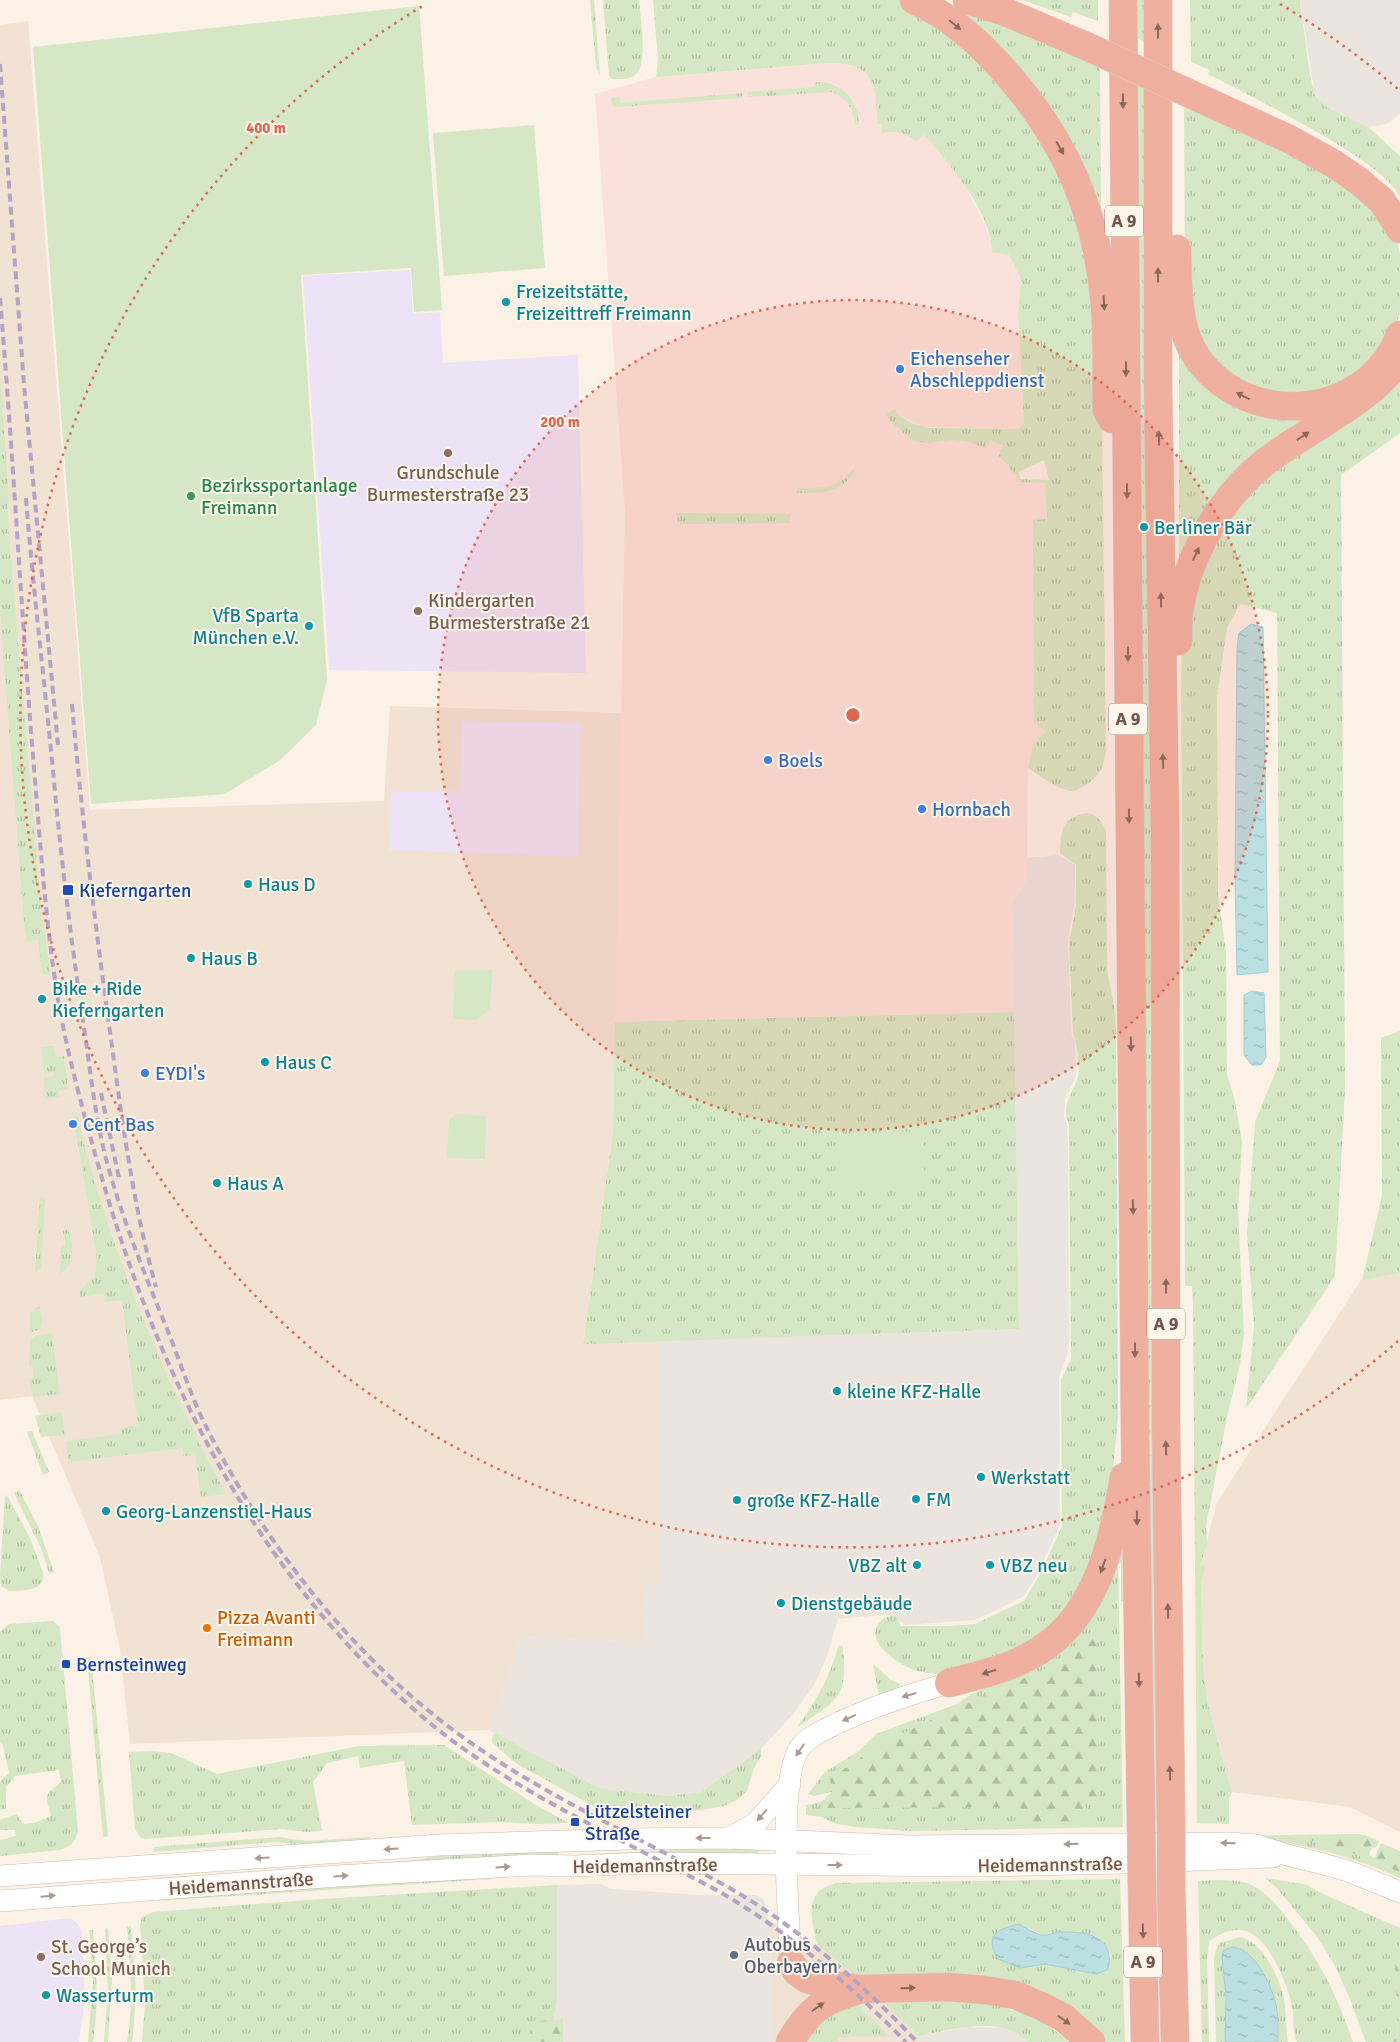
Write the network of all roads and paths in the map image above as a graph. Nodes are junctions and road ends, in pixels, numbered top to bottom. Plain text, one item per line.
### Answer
1 (914, 0) edge
2 (967, 0) edge
3 (1006, 0) edge
4 (1123, 0) edge
5 (1158, 0) edge
6 (1088, 40) junction
7 (1186, 84) junction
8 (1158, 167) junction
9 (1400, 205) edge
10 (1400, 229) edge
11 (1400, 335) edge
12 (1400, 358) edge
13 (1126, 443) junction
14 (1162, 719) junction
15 (1135, 1434) junction
16 (949, 1683) joint
17 (790, 1784) junction
18 (728, 1838) junction
19 (575, 1840) junction
20 (787, 1841) junction
21 (1291, 1856) junction
22 (786, 1864) junction
23 (574, 1866) junction
24 (0, 1876) edge
25 (1400, 1892) edge
26 (1171, 1894) junction
27 (0, 1901) edge
28 (791, 1963) joint
29 (859, 1989) junction
30 (790, 2042) edge
31 (1090, 2042) edge
32 (1145, 2042) edge
33 (1175, 2042) edge
34 (1191, 2042) edge

1 -> 13 highway
2 - 6 highway
3 - 6 highway
4 -> 13 highway, A 9
8 -> 5 highway, A 9
6 - 7 highway
7 - 9 highway
7 - 10 highway
11 -> 8 highway
14 -> 8 highway, A 9
14 -> 12 highway
13 -> 15 highway, A 9
26 -> 14 highway, A 9, bridge
15 -> 16 highway
15 -> 32 highway, A 9, bridge
16 -> 17 main road
17 -> 18 main road
17 - 20 main road
18 -> 19 main road, Heidemannstraße
18 - 20 main road, Heidemannstraße
19 - 23 main road
19 -> 24 main road, Heidemannstraße
21 -> 20 main road, Heidemannstraße
20 - 22 main road
22 -> 21 main road, Heidemannstraße
21 - 25 main road, Heidemannstraße
22 - 23 main road, Heidemannstraße
22 - 28 main road
27 -> 23 main road, Heidemannstraße
26 - 33 highway, A 9
26 - 34 highway
28 - 29 highway
30 -> 29 highway
29 -> 31 highway

